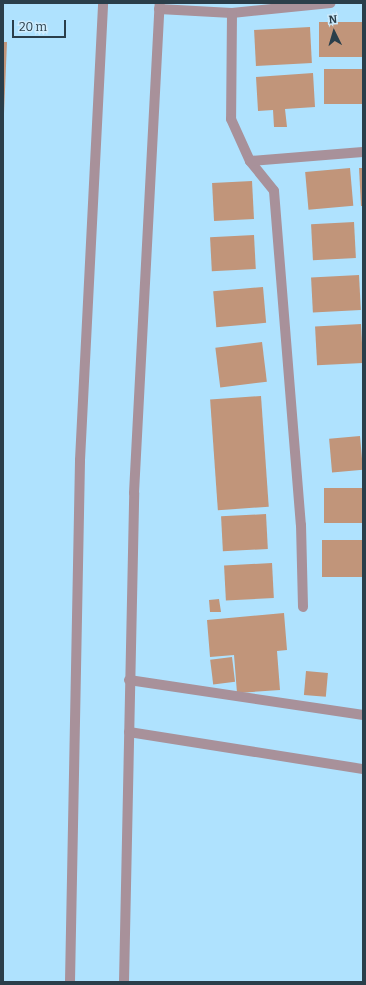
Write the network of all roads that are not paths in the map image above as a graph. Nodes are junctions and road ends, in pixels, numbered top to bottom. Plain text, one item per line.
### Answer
1 (103, 3) edge
2 (314, 3) edge
3 (330, 3) edge
4 (159, 6) edge
5 (232, 13) junction
6 (363, 152) edge
7 (250, 161) junction
8 (303, 607) dead end
9 (130, 680) junction
10 (363, 715) edge
11 (129, 732) junction
12 (363, 769) edge
13 (70, 982) edge
14 (124, 982) edge

1 - 13 street
2 - 3 street
2 - 5 street
4 - 5 street
4 - 9 street
5 - 7 street
6 - 7 street
7 - 8 street
9 - 10 street
9 - 11 street
11 - 12 street
11 - 14 street

